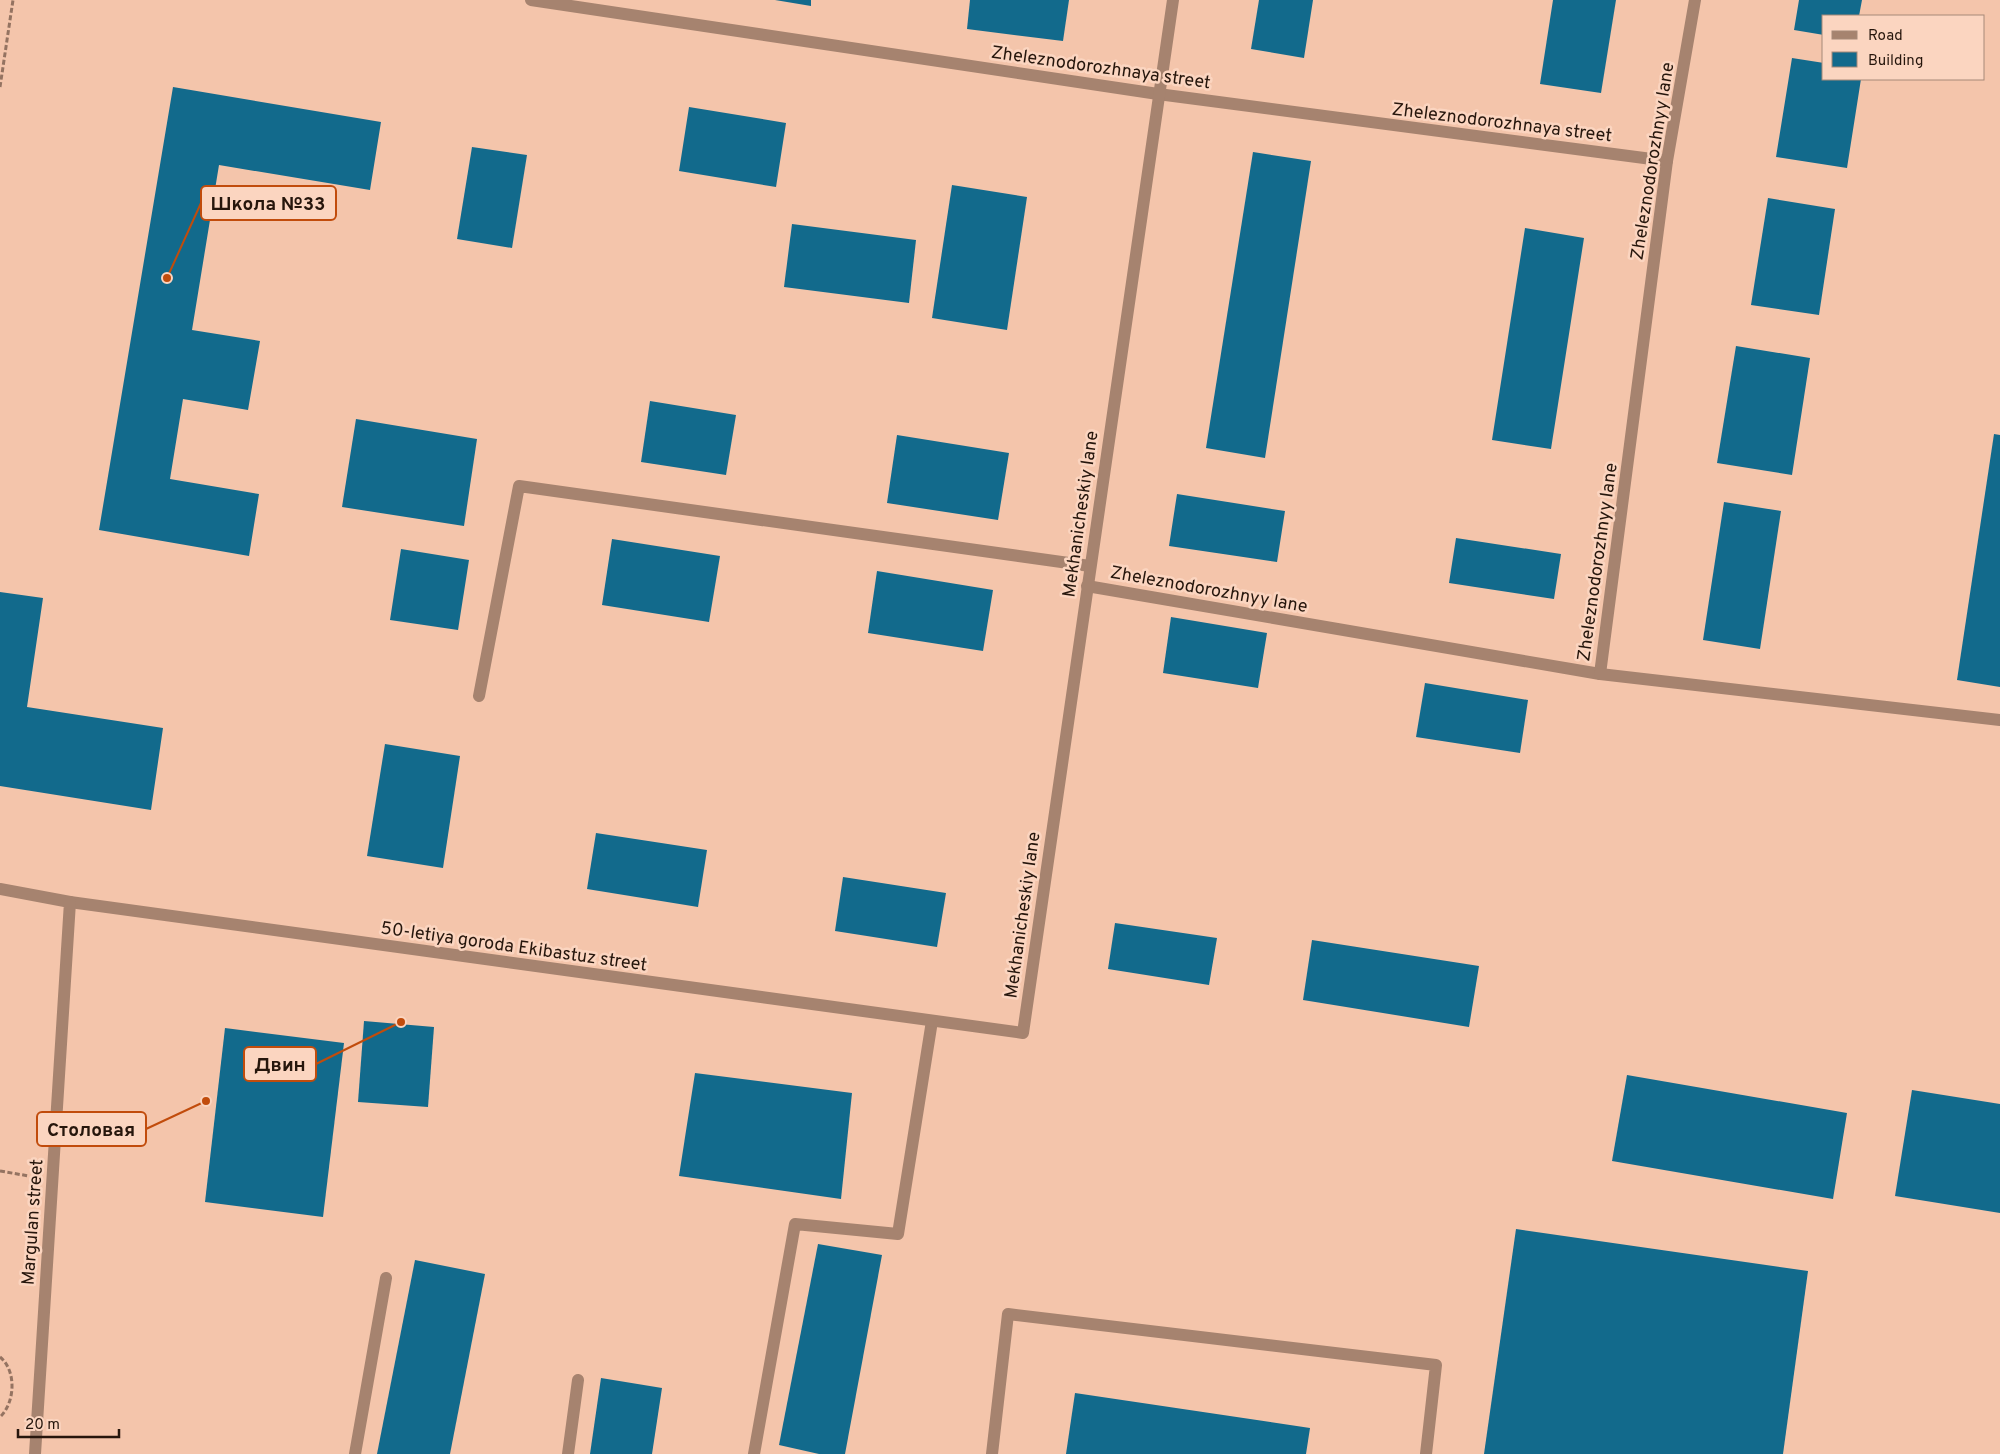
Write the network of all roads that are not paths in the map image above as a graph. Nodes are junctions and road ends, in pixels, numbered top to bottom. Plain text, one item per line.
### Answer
1 (530, 0) edge
2 (1173, 0) edge
3 (1695, 0) edge
4 (1158, 94) junction
5 (1668, 161) junction
6 (1090, 566) junction
7 (1087, 586) junction
8 (1600, 674) junction
9 (479, 696) dead end
10 (2000, 720) edge
11 (0, 889) edge
12 (70, 902) junction
13 (932, 1021) junction
14 (1023, 1033) joint
15 (386, 1278) dead end
16 (578, 1380) dead end
17 (34, 1454) edge
18 (355, 1454) edge
19 (568, 1454) edge
20 (754, 1454) edge
21 (992, 1454) edge
22 (1426, 1454) edge

1 - 4 street, Zheleznodorozhnaya street
2 - 4 street, Mekhanicheskiy lane
3 - 5 street, Zheleznodorozhnyy lane
4 - 5 street, Zheleznodorozhnaya street
4 - 6 street, Mekhanicheskiy lane
5 - 8 street, Zheleznodorozhnyy lane
6 - 7 street, Mekhanicheskiy lane
6 - 9 street
7 - 8 street, Zheleznodorozhnyy lane
7 - 14 street, Mekhanicheskiy lane
8 - 10 street
11 - 12 street, 50-letiya goroda Ekibastuz street
12 - 13 street, 50-letiya goroda Ekibastuz street
12 - 17 street, Margulan street
13 - 14 street, 50-letiya goroda Ekibastuz street
13 - 20 street
15 - 18 street
16 - 19 street
21 - 22 street

